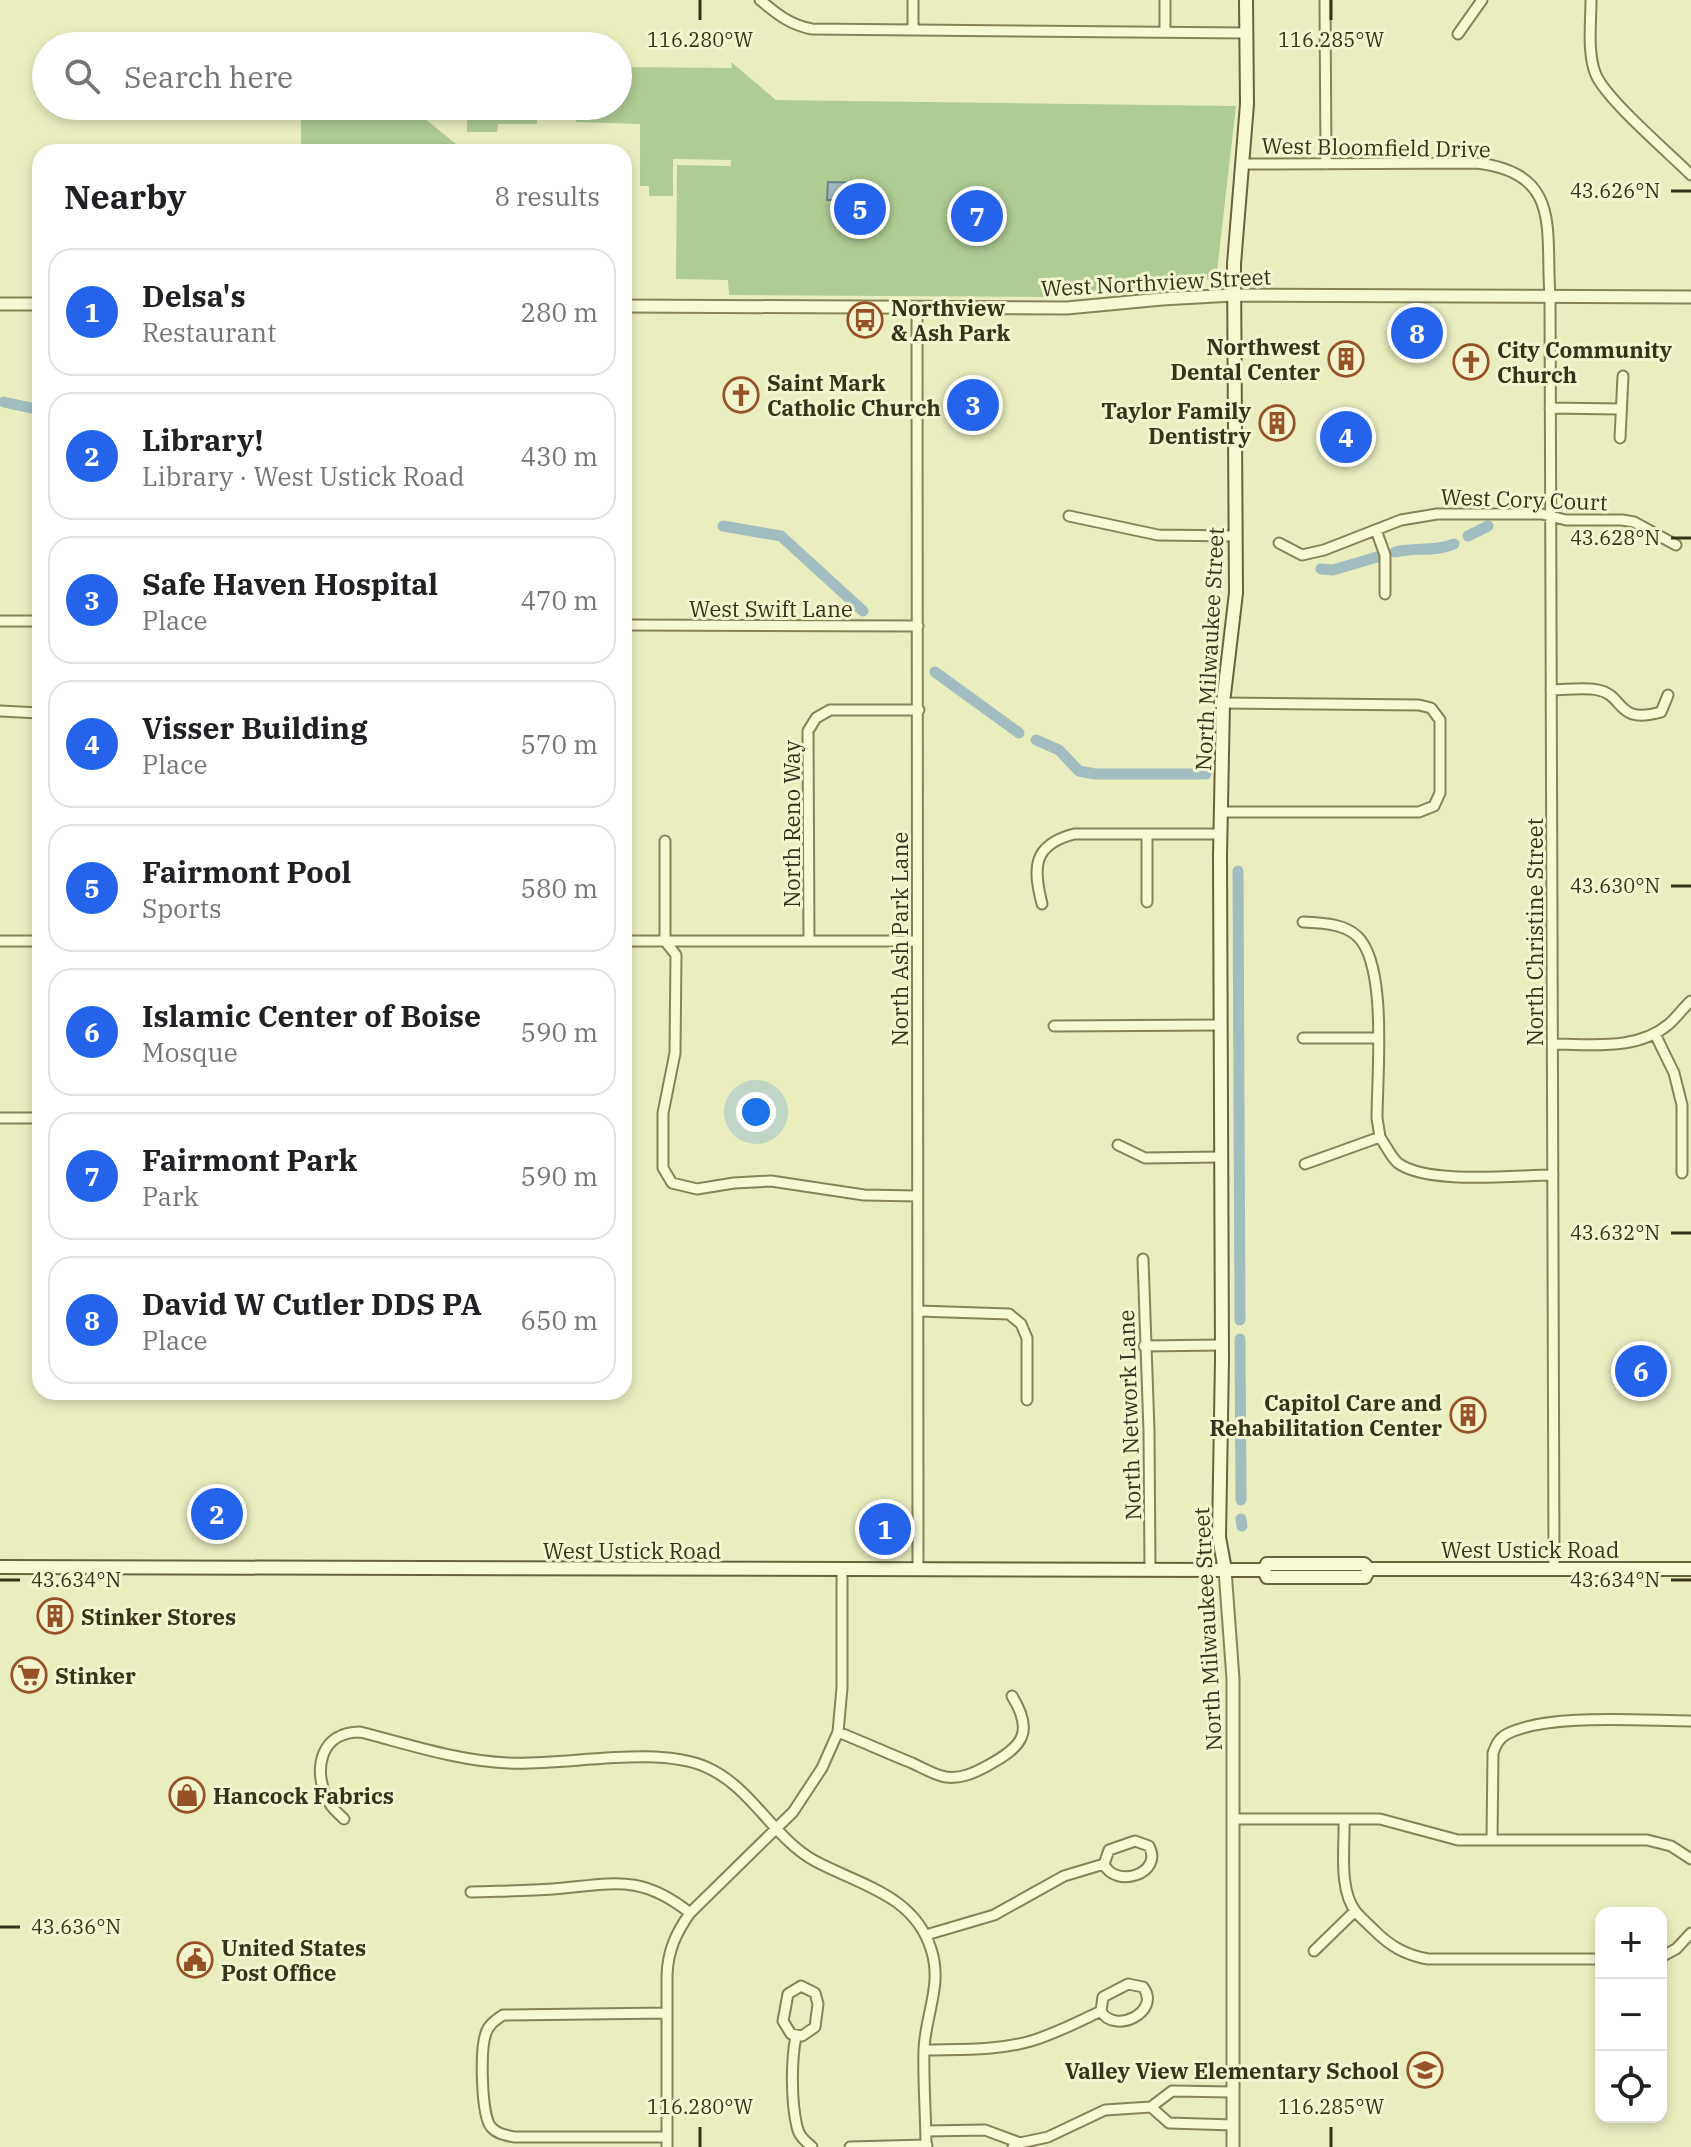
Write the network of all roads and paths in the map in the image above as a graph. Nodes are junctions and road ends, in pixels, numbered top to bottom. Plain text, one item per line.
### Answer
1 (760, 0) edge
2 (913, 0) edge
3 (1165, 0) edge
4 (1246, 0) edge
5 (1325, 0) edge
6 (1482, 0) edge
7 (1591, 0) edge
8 (913, 30) junction
9 (1165, 32) junction
10 (1247, 33) junction
11 (1458, 34) dead end
12 (1244, 164) junction
13 (1326, 164) junction
14 (1691, 175) edge
15 (1233, 295) junction
16 (1550, 296) junction
17 (1691, 297) edge
18 (0, 304) edge
19 (32, 304) edge
20 (632, 306) edge
21 (917, 308) junction
22 (1623, 376) dead end
23 (1550, 408) junction
24 (1620, 409) junction
25 (1620, 438) dead end
26 (1069, 516) dead end
27 (1550, 516) junction
28 (1376, 530) junction
29 (1236, 536) junction
30 (1279, 543) dead end
31 (1676, 545) dead end
32 (1385, 594) dead end
33 (0, 621) edge
34 (32, 621) edge
35 (632, 625) edge
36 (918, 626) junction
37 (1551, 690) junction
38 (1668, 695) dead end
39 (1223, 703) junction
40 (919, 710) junction
41 (0, 711) edge
42 (32, 713) edge
43 (1221, 812) junction
44 (1147, 834) junction
45 (1220, 834) junction
46 (665, 841) dead end
47 (1147, 902) dead end
48 (1042, 904) dead end
49 (1303, 922) dead end
50 (0, 941) edge
51 (32, 941) edge
52 (632, 941) edge
53 (665, 941) junction
54 (809, 941) junction
55 (917, 941) junction
56 (1691, 1001) edge
57 (1220, 1025) junction
58 (1054, 1026) dead end
59 (1655, 1034) junction
60 (1303, 1038) dead end
61 (1377, 1038) junction
62 (1553, 1044) junction
63 (0, 1118) edge
64 (32, 1118) edge
65 (1380, 1137) junction
66 (1118, 1145) dead end
67 (1220, 1157) junction
68 (1305, 1164) dead end
69 (1682, 1173) dead end
70 (1553, 1175) junction
71 (917, 1196) junction
72 (1143, 1259) dead end
73 (918, 1311) junction
74 (1222, 1345) junction
75 (1144, 1346) junction
76 (1027, 1400) dead end
77 (0, 1567) edge
78 (1554, 1568) junction
79 (1691, 1569) edge
80 (842, 1570) junction
81 (918, 1570) junction
82 (1150, 1570) junction
83 (1225, 1570) junction
84 (1012, 1696) dead end
85 (1691, 1721) edge
86 (838, 1732) junction
87 (344, 1819) dead end
88 (1234, 1819) junction
89 (1344, 1819) junction
90 (775, 1829) junction
91 (1492, 1840) junction
92 (1691, 1859) edge
93 (1104, 1864) junction
94 (471, 1892) dead end
95 (1355, 1911) junction
96 (690, 1913) junction
97 (1691, 1933) edge
98 (926, 1935) junction
99 (1314, 1951) dead end
100 (1667, 1954) edge
101 (1595, 1959) edge
102 (1101, 2011) junction
103 (667, 2013) junction
104 (796, 2036) junction
105 (924, 2050) junction
106 (1233, 2092) junction
107 (1151, 2107) junction
108 (1233, 2125) junction
109 (926, 2131) junction
110 (667, 2142) edge
111 (1016, 2145) edge
112 (926, 2146) edge
113 (812, 2147) edge
114 (850, 2147) edge
115 (1233, 2147) edge

1 - 8 street
2 - 8 street
3 - 9 street
4 - 10 main road, North Milwaukee Street
5 - 13 street
6 - 11 street
7 - 14 street
8 - 9 street
9 - 10 street
10 - 12 main road, North Milwaukee Street
12 - 13 street, West Bloomfield Drive
12 - 15 main road, North Milwaukee Street
13 - 16 street, West Bloomfield Drive
15 - 16 street, West Northview Street
15 - 21 street, West Northview Street
15 - 29 main road, North Milwaukee Street
16 - 17 street, West Northview Street
16 - 23 street, North Christine Street
18 - 19 street
20 - 21 street, West Northview Street
21 - 36 street, North Ash Park Lane
22 - 24 street
23 - 24 street
23 - 27 street, North Christine Street
24 - 25 street
26 - 29 street
27 - 28 street, West Cory Court
27 - 31 street, West Cory Court
27 - 37 street, North Christine Street
28 - 30 street, West Cory Court
28 - 32 street
29 - 39 main road, North Milwaukee Street
33 - 34 street
35 - 36 street, West Swift Lane
36 - 40 street, North Ash Park Lane
37 - 38 street
37 - 62 street, North Christine Street
39 - 43 main road, North Milwaukee Street
39 - 43 street
40 - 54 street, North Reno Way
40 - 55 street, North Ash Park Lane
41 - 42 street
43 - 45 main road, North Milwaukee Street
44 - 45 street
44 - 47 street
44 - 48 street
45 - 57 main road, North Milwaukee Street
46 - 53 street
49 - 61 street
50 - 51 street
52 - 53 street
53 - 54 street
53 - 71 street
54 - 55 street
55 - 71 street, North Ash Park Lane
56 - 59 street
57 - 58 street
57 - 67 main road, North Milwaukee Street
59 - 62 street
59 - 69 street
60 - 61 street
61 - 65 street
62 - 70 street, North Christine Street
63 - 64 street
65 - 68 street
65 - 70 street
66 - 67 street
67 - 74 main road, North Milwaukee Street
70 - 78 street, North Christine Street
71 - 73 street, North Ash Park Lane
72 - 75 street, North Network Lane
73 - 76 street
73 - 81 street, North Ash Park Lane
74 - 75 street
74 - 83 main road, North Milwaukee Street
75 - 82 street, North Network Lane
77 - 80 main road, West Ustick Road
78 - 79 main road, West Ustick Road
78 - 83 main road, West Ustick Road
80 - 81 main road, West Ustick Road
80 - 86 street
81 - 82 main road, West Ustick Road
82 - 83 main road, West Ustick Road
83 - 88 street, North Milwaukee Street
84 - 86 street
85 - 91 street
86 - 90 street
87 - 90 street
88 - 89 street
88 - 106 street, North Milwaukee Street
89 - 91 street
89 - 95 street
90 - 96 street
90 - 98 street
91 - 92 street
93 - 93 street
93 - 98 street
94 - 96 street
95 - 99 street
95 - 101 street
96 - 103 street
97 - 100 street
98 - 105 street
102 - 102 street
102 - 105 street
103 - 110 street
103 - 110 street
104 - 104 street
104 - 113 street
105 - 109 street
106 - 107 street
106 - 108 street, North Milwaukee Street
107 - 108 street
107 - 111 street
108 - 115 street, North Milwaukee Street
109 - 111 street
109 - 112 street
112 - 114 street

